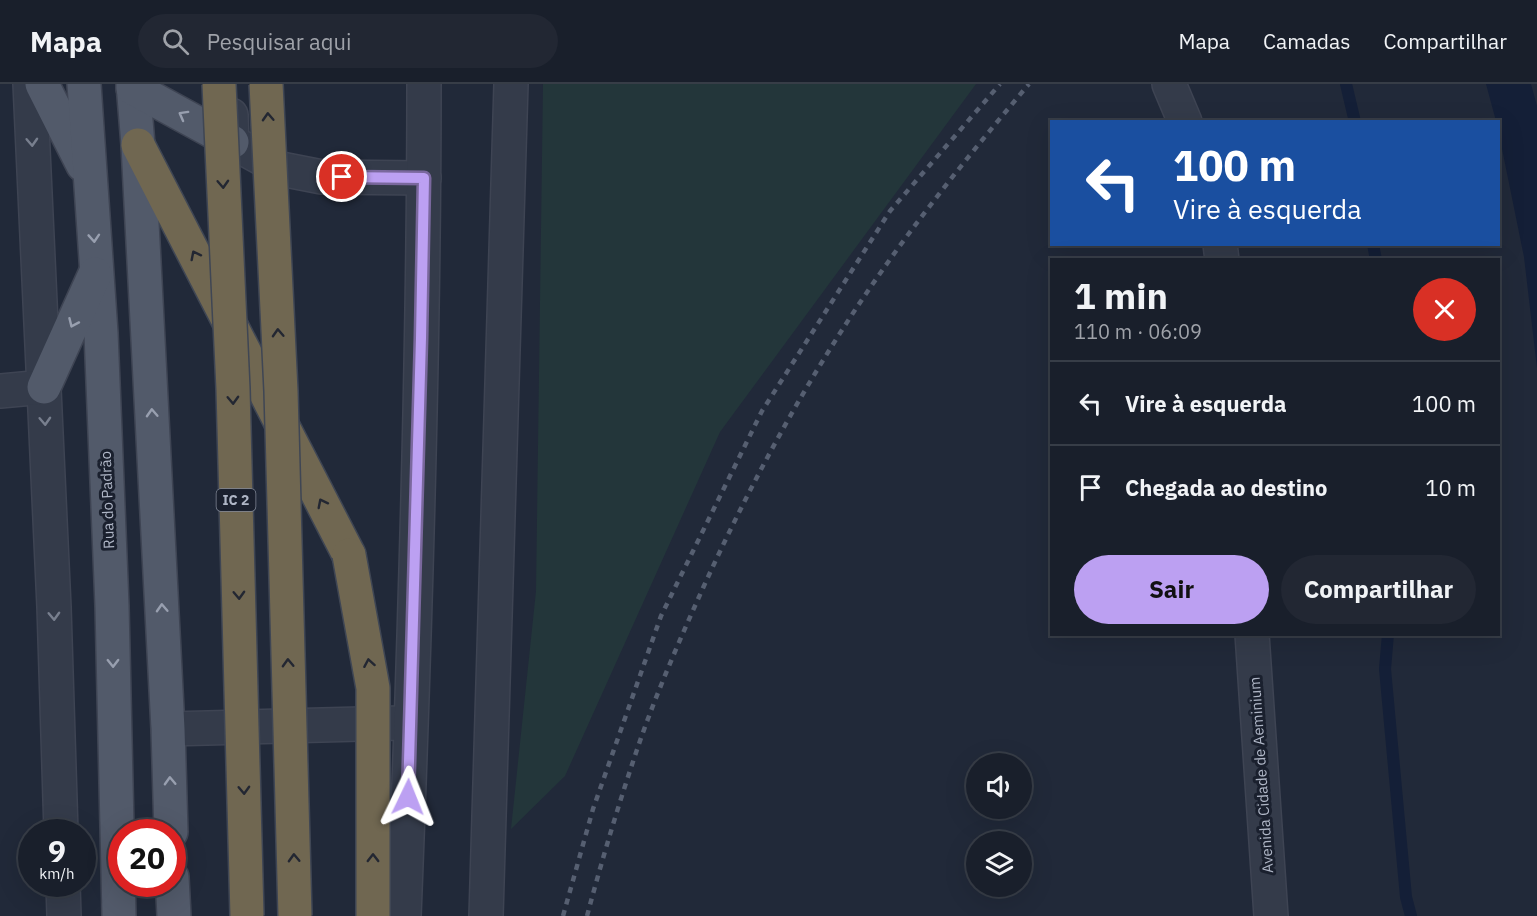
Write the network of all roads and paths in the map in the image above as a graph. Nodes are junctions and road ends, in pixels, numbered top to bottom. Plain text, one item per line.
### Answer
1 (30, 84) edge
2 (42, 84) edge
3 (84, 84) edge
4 (219, 84) edge
5 (230, 84) edge
6 (266, 84) edge
7 (424, 84) edge
8 (511, 84) edge
9 (1169, 84) edge
10 (133, 86) edge
11 (1184, 120) edge
12 (232, 142) junction
13 (138, 145) junction
14 (424, 178) junction
15 (90, 179) junction
16 (97, 270) junction
17 (44, 387) junction
18 (0, 391) edge
19 (1252, 636) edge
20 (411, 722) junction
21 (168, 729) junction
22 (61, 819) edge
23 (171, 819) edge
24 (63, 897) edge
25 (173, 897) edge
26 (64, 916) edge
27 (119, 916) edge
28 (174, 916) edge
29 (247, 916) edge
30 (295, 916) edge
31 (372, 916) edge
32 (404, 916) edge
33 (486, 916) edge
34 (1271, 916) edge

1 -> 17 street
2 - 15 main road
3 - 15 main road, Rua do Padrão
4 -> 29 highway, IC 2, bridge
5 - 12 street
30 -> 6 highway, bridge
7 - 14 street
8 - 33 street
9 - 11 street
12 -> 10 main road
10 - 13 main road
12 - 14 street
21 -> 13 main road
31 -> 13 highway, bridge
14 - 20 street
15 -> 16 main road, Rua do Padrão
16 -> 17 main road
16 -> 27 main road, Rua do Padrão
17 - 18 street
17 -> 22 street
19 - 34 street, Avenida Cidade de Aeminium
20 - 21 street
20 - 32 street
23 -> 21 main road
24 - 26 street
25 - 28 main road

